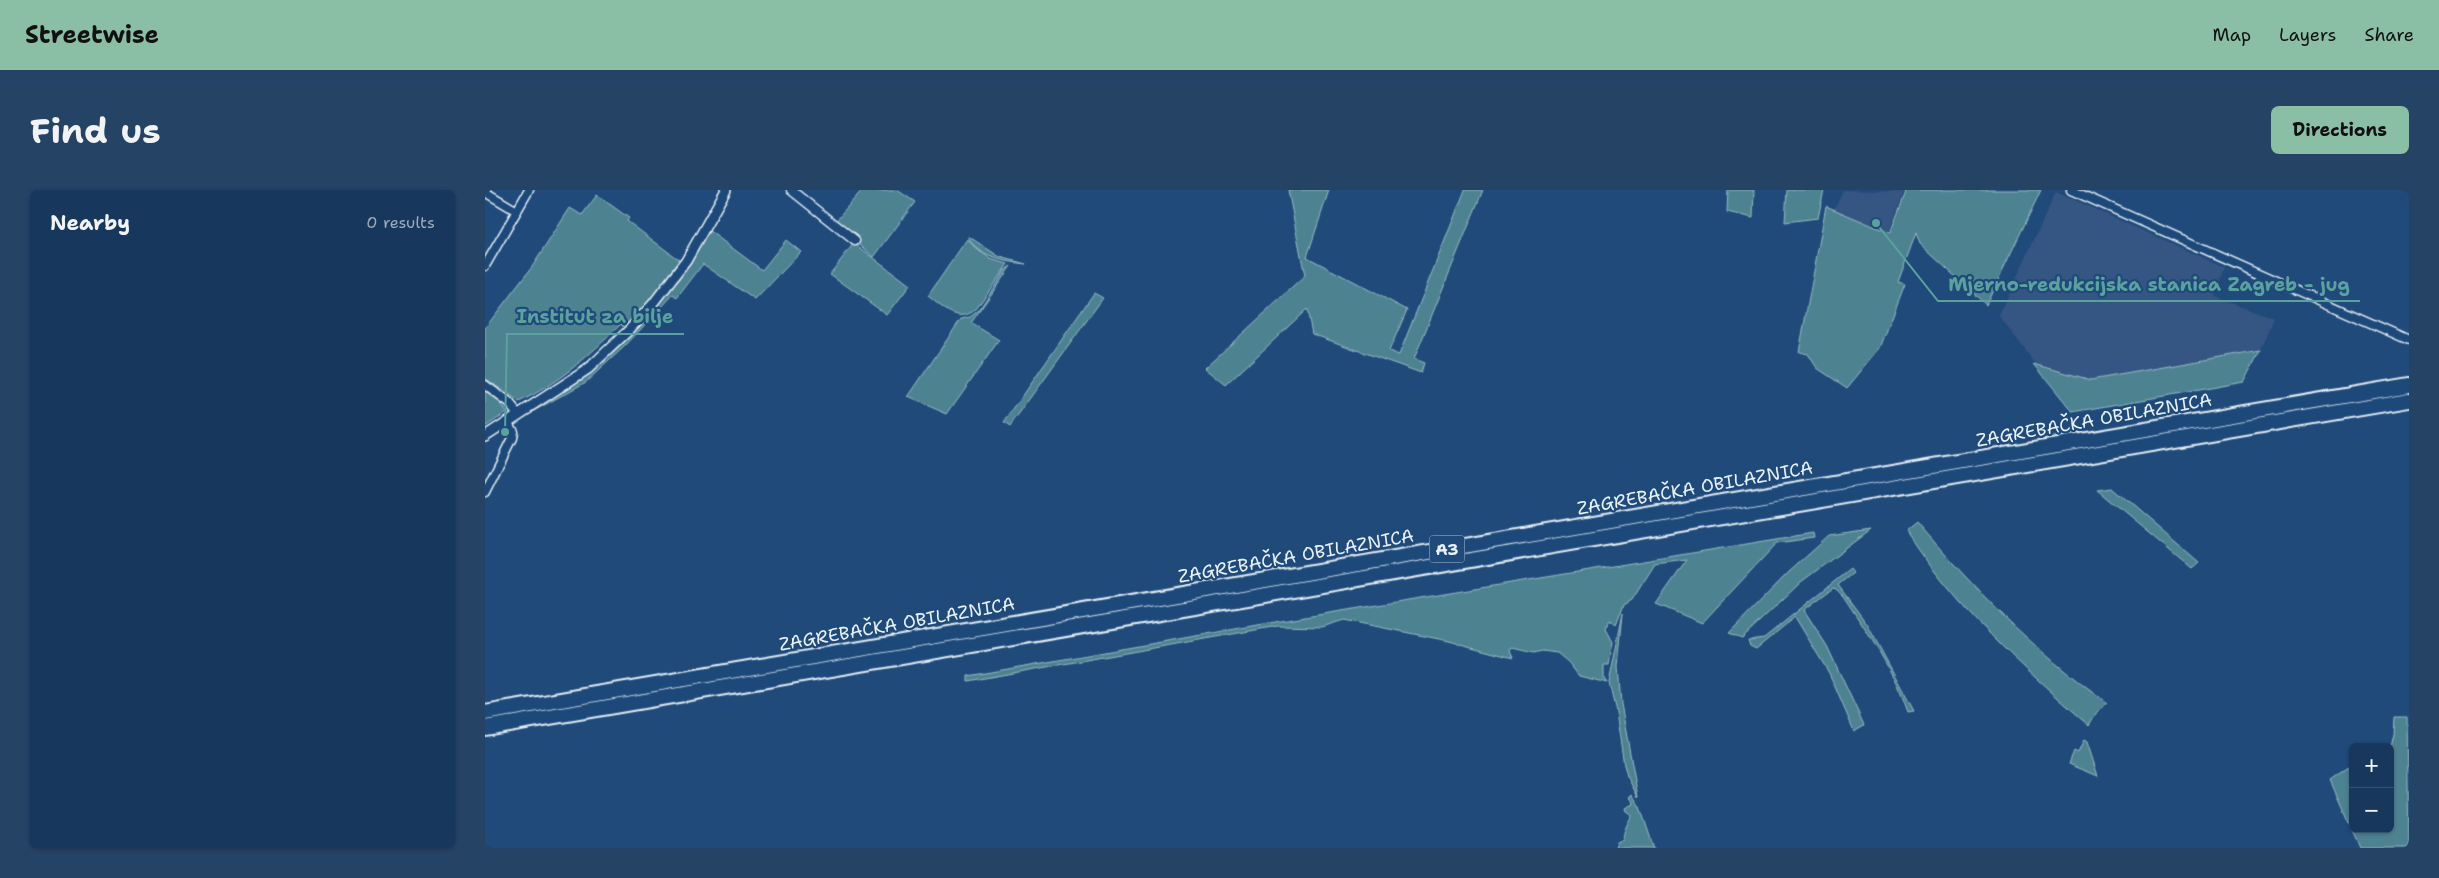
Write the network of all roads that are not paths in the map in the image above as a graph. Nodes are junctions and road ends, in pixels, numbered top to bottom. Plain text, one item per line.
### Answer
1 (529, 190) edge
2 (726, 190) edge
3 (791, 190) edge
4 (2074, 191) edge
5 (485, 192) edge
6 (517, 211) junction
7 (855, 241) dead end
8 (485, 266) edge
9 (2409, 340) edge
10 (485, 385) edge
11 (2409, 385) edge
12 (2409, 400) edge
13 (518, 414) junction
14 (508, 422) junction
15 (485, 436) edge
16 (485, 492) edge
17 (485, 713) edge
18 (485, 728) edge

1 - 6 street
2 - 13 street
3 - 7 street
4 - 9 street
5 - 6 street
6 - 8 street
10 - 13 street
11 - 17 highway, ZAGREBAČKA OBILAZNICA / A3
12 - 18 highway, ZAGREBAČKA OBILAZNICA / A3
13 - 14 street
14 - 15 street
14 - 16 street

